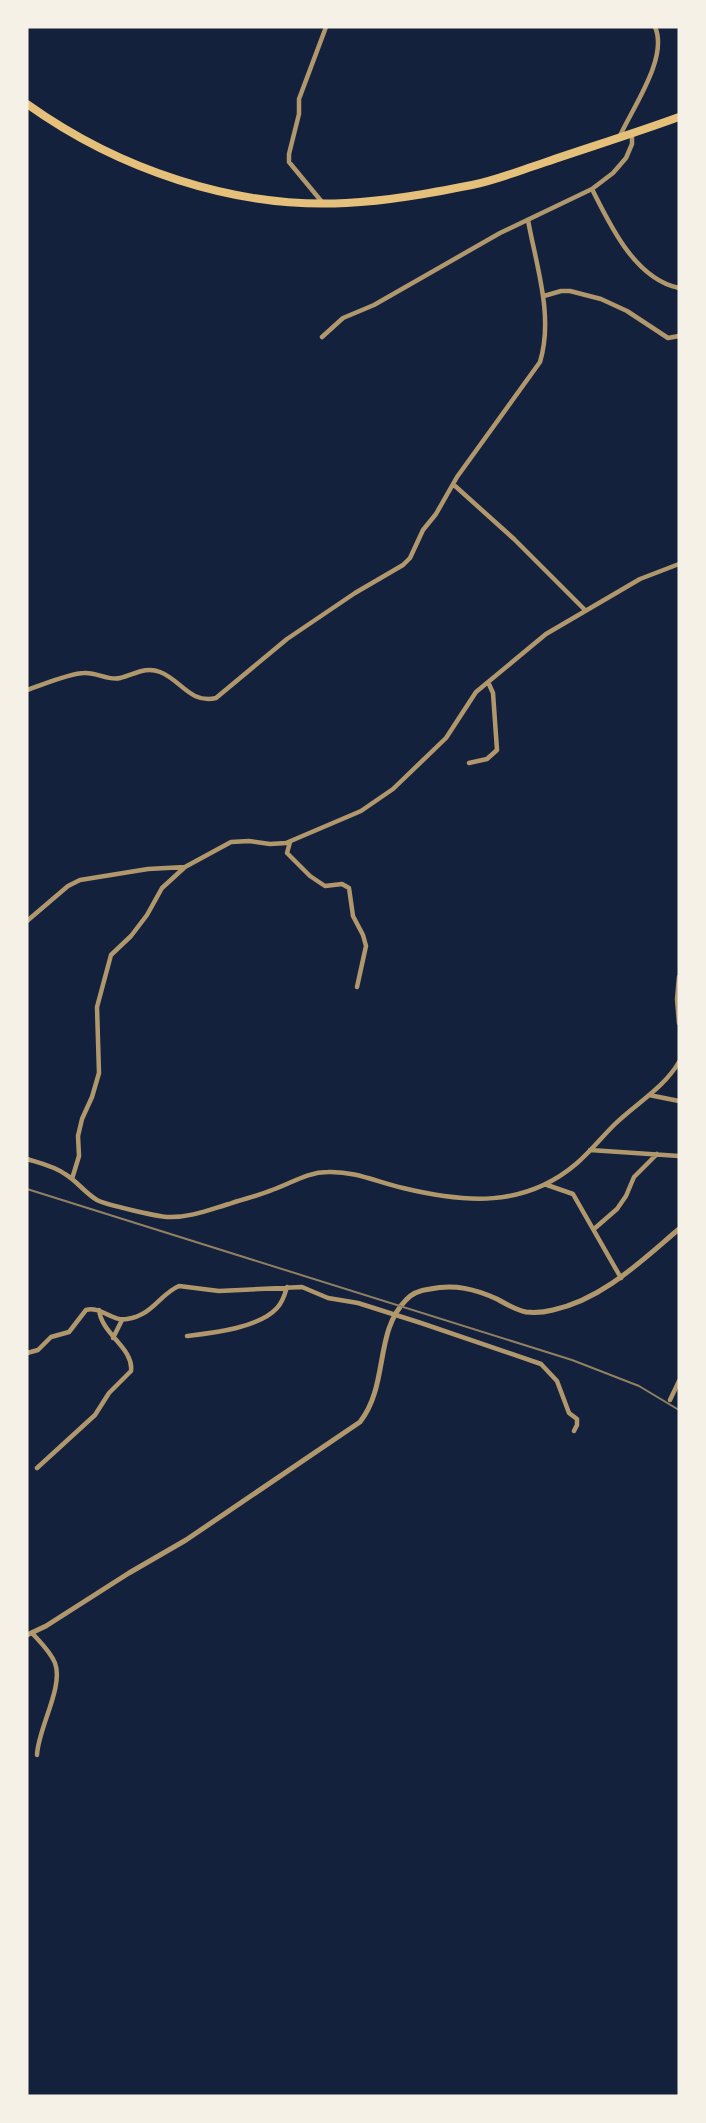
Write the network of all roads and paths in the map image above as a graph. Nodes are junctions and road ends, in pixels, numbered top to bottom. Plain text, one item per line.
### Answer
1 (326, 27) edge
2 (655, 27) edge
3 (27, 104) edge
4 (679, 117) edge
5 (632, 134) junction
6 (619, 138) junction
7 (592, 189) junction
8 (322, 202) junction
9 (528, 220) junction
10 (679, 288) edge
11 (544, 296) junction
12 (679, 336) edge
13 (322, 337) dead end
14 (454, 485) junction
15 (679, 564) edge
16 (585, 610) junction
17 (488, 682) junction
18 (27, 690) edge
19 (469, 763) dead end
20 (290, 842) junction
21 (185, 867) junction
22 (27, 921) edge
23 (679, 977) edge
24 (357, 987) dead end
25 (679, 1023) edge
26 (679, 1062) edge
27 (649, 1095) junction
28 (679, 1101) edge
29 (590, 1150) junction
30 (657, 1154) junction
31 (679, 1156) edge
32 (27, 1159) edge
33 (72, 1179) junction
34 (546, 1185) junction
35 (594, 1229) junction
36 (679, 1229) edge
37 (621, 1278) junction
38 (287, 1287) junction
39 (99, 1310) junction
40 (395, 1316) junction
41 (123, 1320) junction
42 (187, 1336) dead end
43 (113, 1338) junction
44 (27, 1353) edge
45 (679, 1381) edge
46 (670, 1400) dead end
47 (574, 1431) dead end
48 (37, 1468) dead end
49 (29, 1634) edge
50 (37, 1755) dead end

1 - 8 street
2 - 6 street
3 - 8 highway
4 - 5 highway
5 - 6 highway
5 - 7 street
6 - 8 highway
7 - 9 street
7 - 10 street
9 - 11 street
9 - 13 street
11 - 12 street
11 - 14 street
14 - 16 street
14 - 18 street
15 - 16 street
16 - 17 street
17 - 19 street
17 - 20 street
20 - 21 street
20 - 24 street
21 - 22 street
21 - 33 street
23 - 25 street
26 - 27 street
27 - 28 street
27 - 29 street
29 - 30 street
29 - 34 street
30 - 31 street
30 - 35 street
32 - 33 street
33 - 34 street
34 - 35 street
35 - 37 street
36 - 37 street
37 - 40 street
38 - 40 street
38 - 41 street
38 - 42 street
39 - 41 street
39 - 43 street
39 - 44 street
40 - 47 street
40 - 49 street
41 - 43 street
43 - 48 street
45 - 46 street
49 - 50 street

